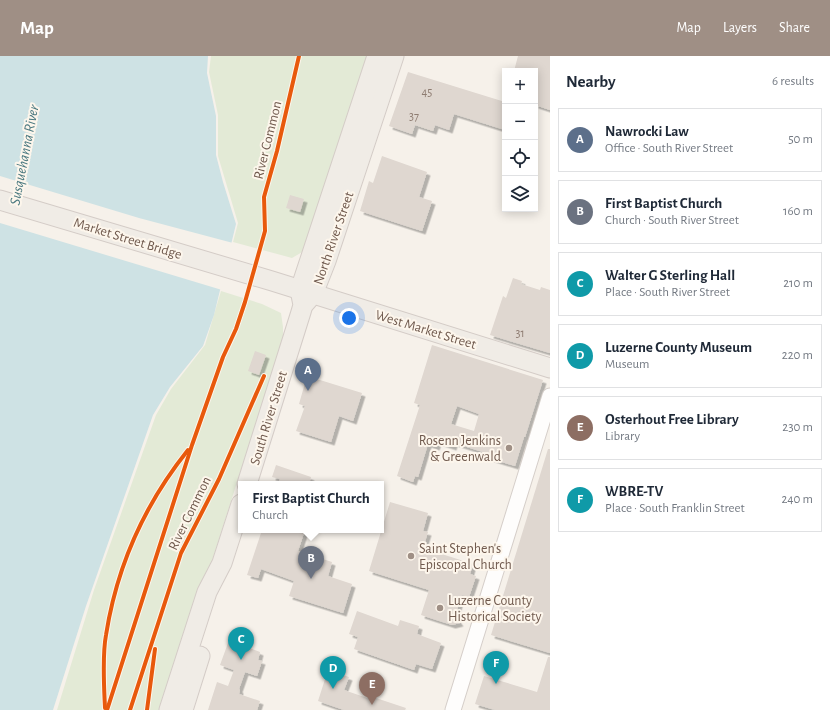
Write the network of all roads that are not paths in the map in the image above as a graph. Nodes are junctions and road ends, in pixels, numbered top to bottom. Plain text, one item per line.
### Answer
1 (377, 56) edge
2 (394, 56) edge
3 (0, 200) edge
4 (257, 277) joint
5 (305, 297) junction
6 (550, 368) edge
7 (550, 396) edge
8 (248, 481) edge
9 (238, 513) edge
10 (222, 564) junction
11 (168, 710) edge
12 (183, 710) edge
13 (453, 710) edge

1 - 5 main road, North River Street
2 - 5 main road, North River Street
3 - 4 main road, Market Street Bridge
4 - 5 main road, West Market Street
5 - 6 main road, West Market Street
5 - 8 main road, South River Street
7 - 13 street
9 - 10 main road
10 - 11 main road
10 - 12 main road

